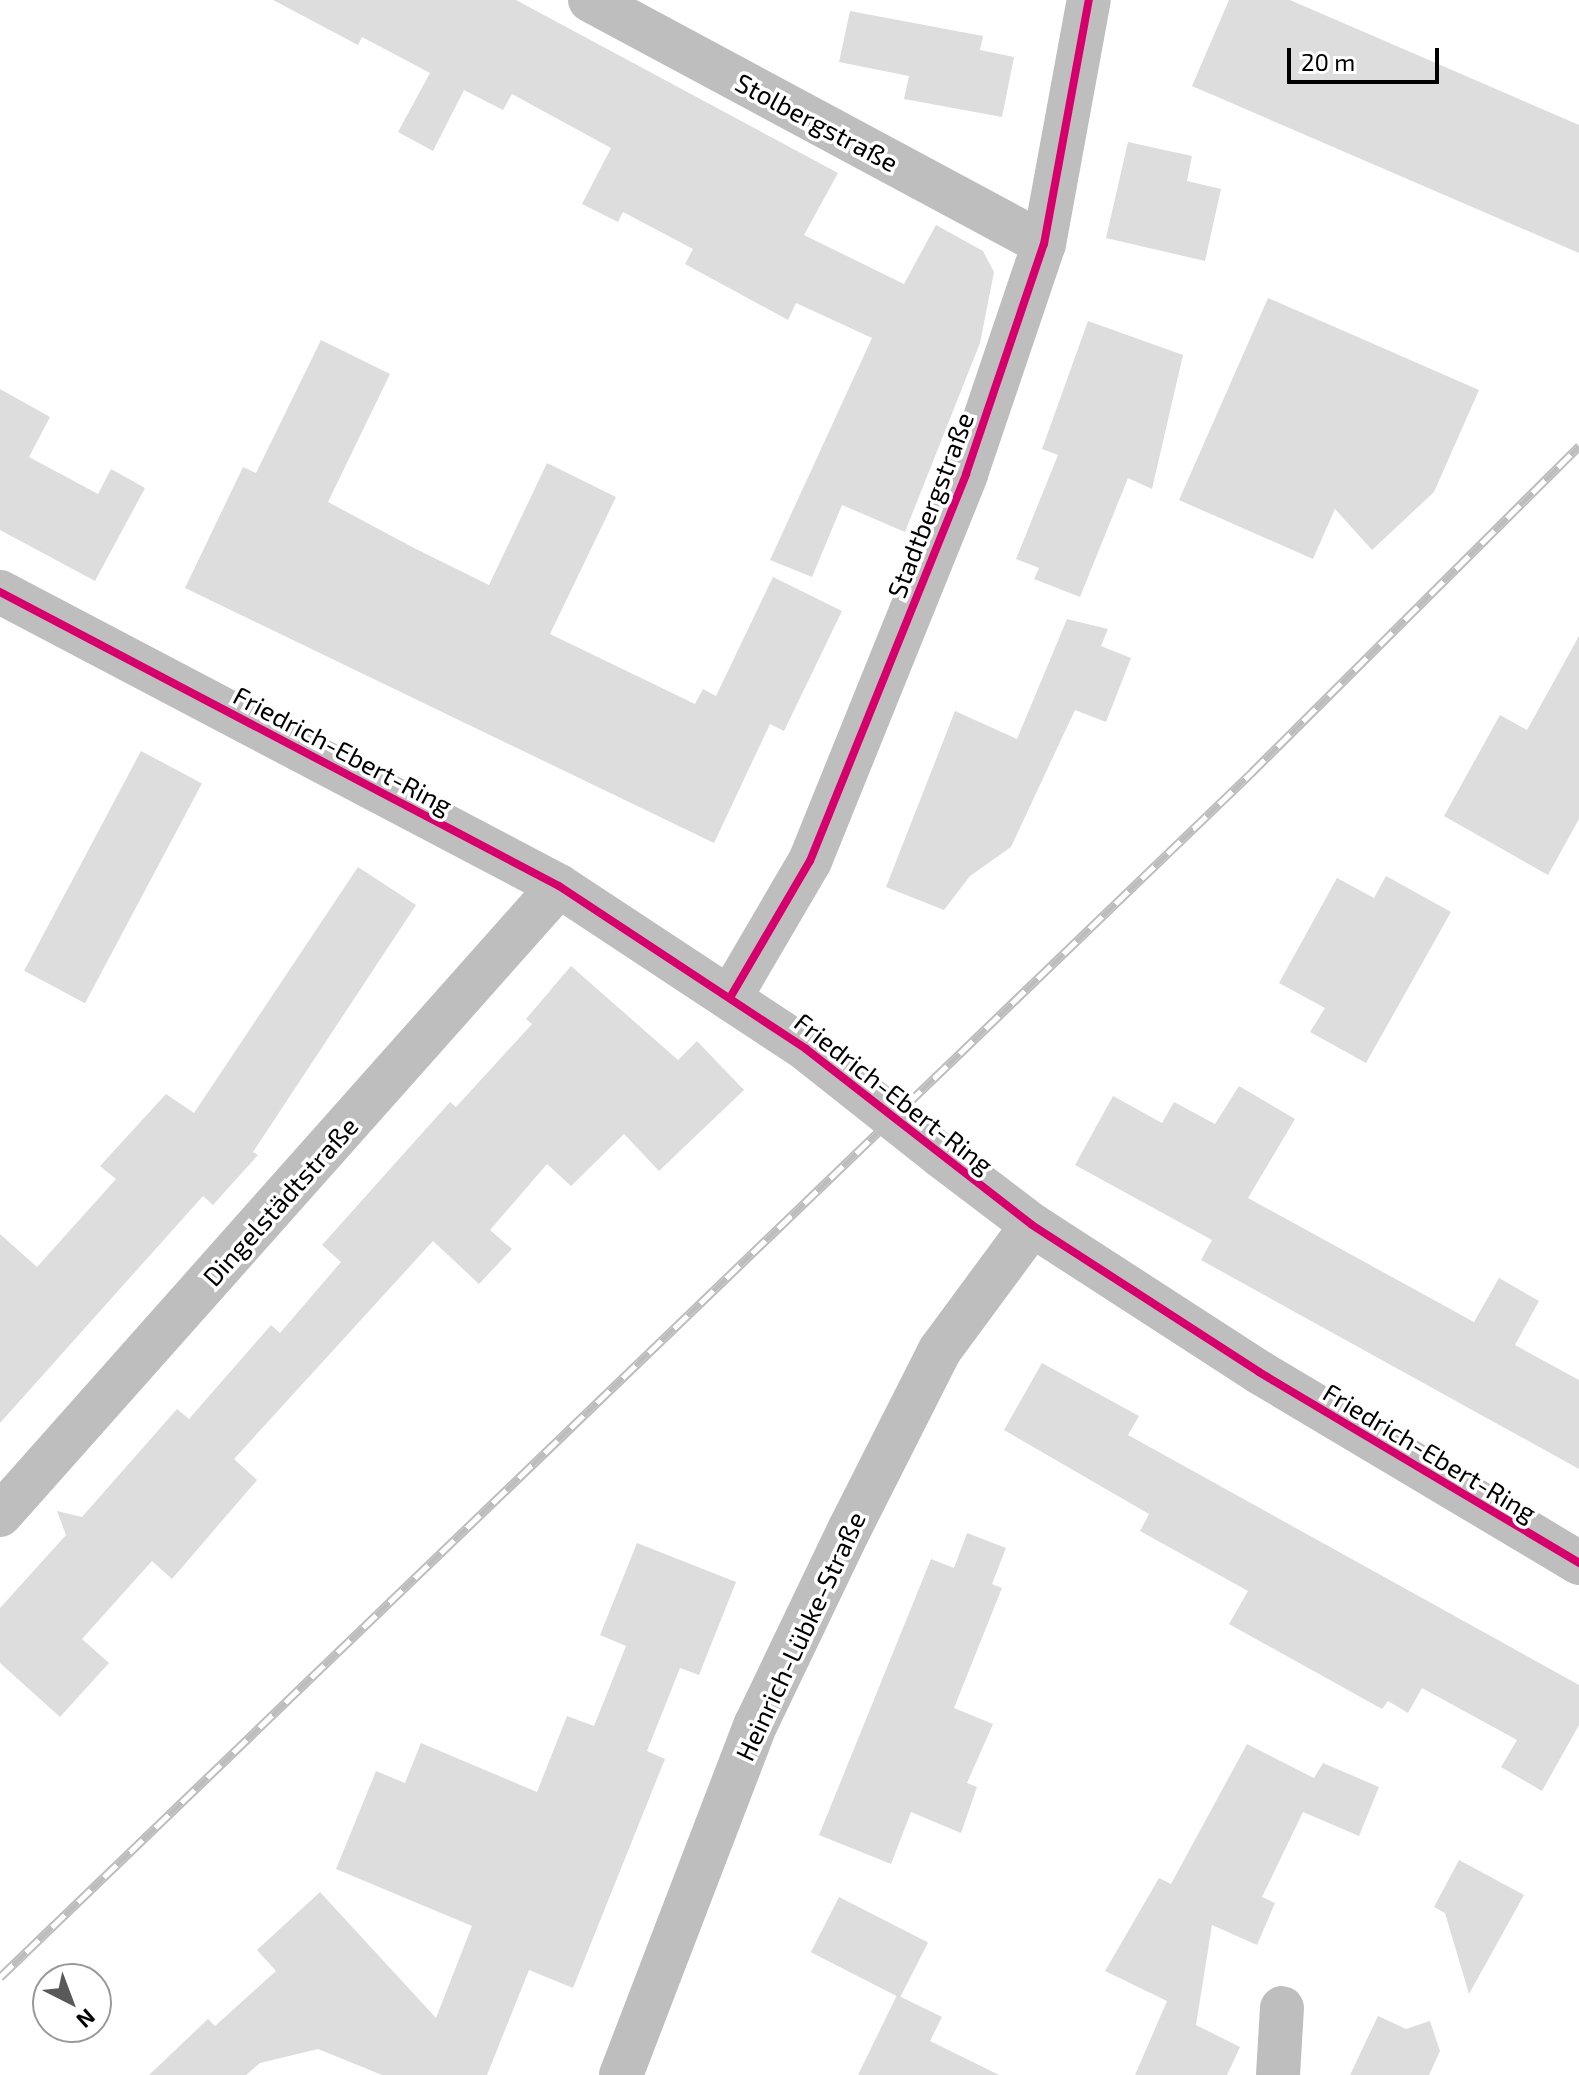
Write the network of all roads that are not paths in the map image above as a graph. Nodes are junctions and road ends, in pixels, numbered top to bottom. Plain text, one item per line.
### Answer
1 (590, 0) edge
2 (1089, 0) edge
3 (1044, 244) junction
4 (0, 592) edge
5 (559, 886) junction
6 (731, 996) junction
7 (1032, 1225) junction
8 (0, 1515) edge
9 (1579, 1563) edge
10 (1282, 2008) dead end
11 (621, 2075) edge
12 (1278, 2075) edge

1 - 3 street, Stolbergstraße
2 - 3 street, Stadtbergstraße
3 - 6 street, Stadtbergstraße
4 - 5 street, Friedrich-Ebert-Ring
5 - 6 street, Friedrich-Ebert-Ring
5 - 8 street, Dingelstädtstraße
6 - 7 street, Friedrich-Ebert-Ring, bridge
7 - 9 street, Friedrich-Ebert-Ring
7 - 11 street, Heinrich-Lübke-Straße
10 - 12 street

